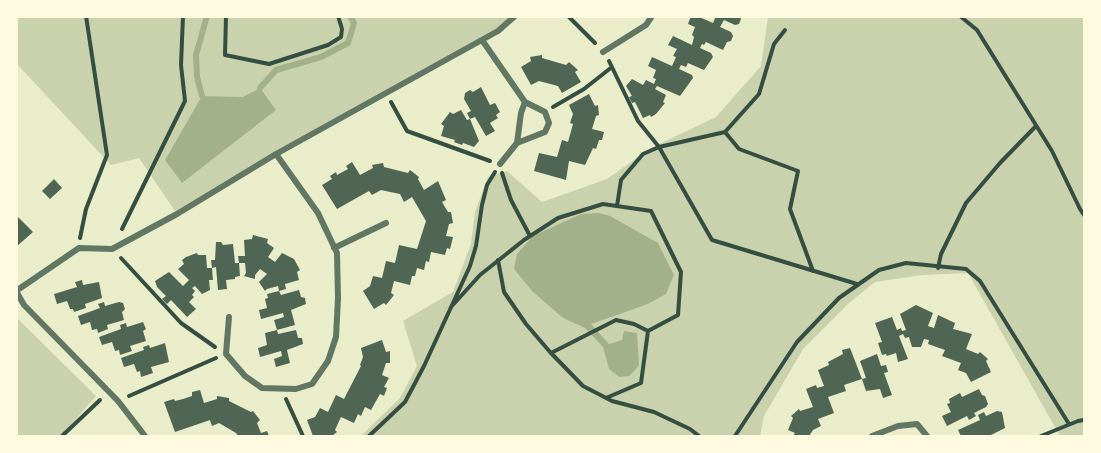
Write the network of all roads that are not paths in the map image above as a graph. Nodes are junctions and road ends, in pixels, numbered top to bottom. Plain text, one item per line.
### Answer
1 (515, 16) edge
2 (652, 16) edge
3 (482, 40) junction
4 (603, 52) road end
5 (525, 102) junction
6 (517, 143) junction
7 (276, 154) junction
8 (500, 164) road end
9 (386, 223) dead end
10 (334, 248) junction
11 (16, 291) edge
12 (229, 317) dead end
13 (145, 436) edge
14 (872, 436) edge
15 (927, 436) edge

1 - 3 street
2 - 4 street
3 - 5 street
3 - 7 street
5 - 6 street
5 - 6 street
6 - 8 street
7 - 10 street
7 - 11 street
9 - 10 street
10 - 12 street
11 - 13 street
14 - 15 street

